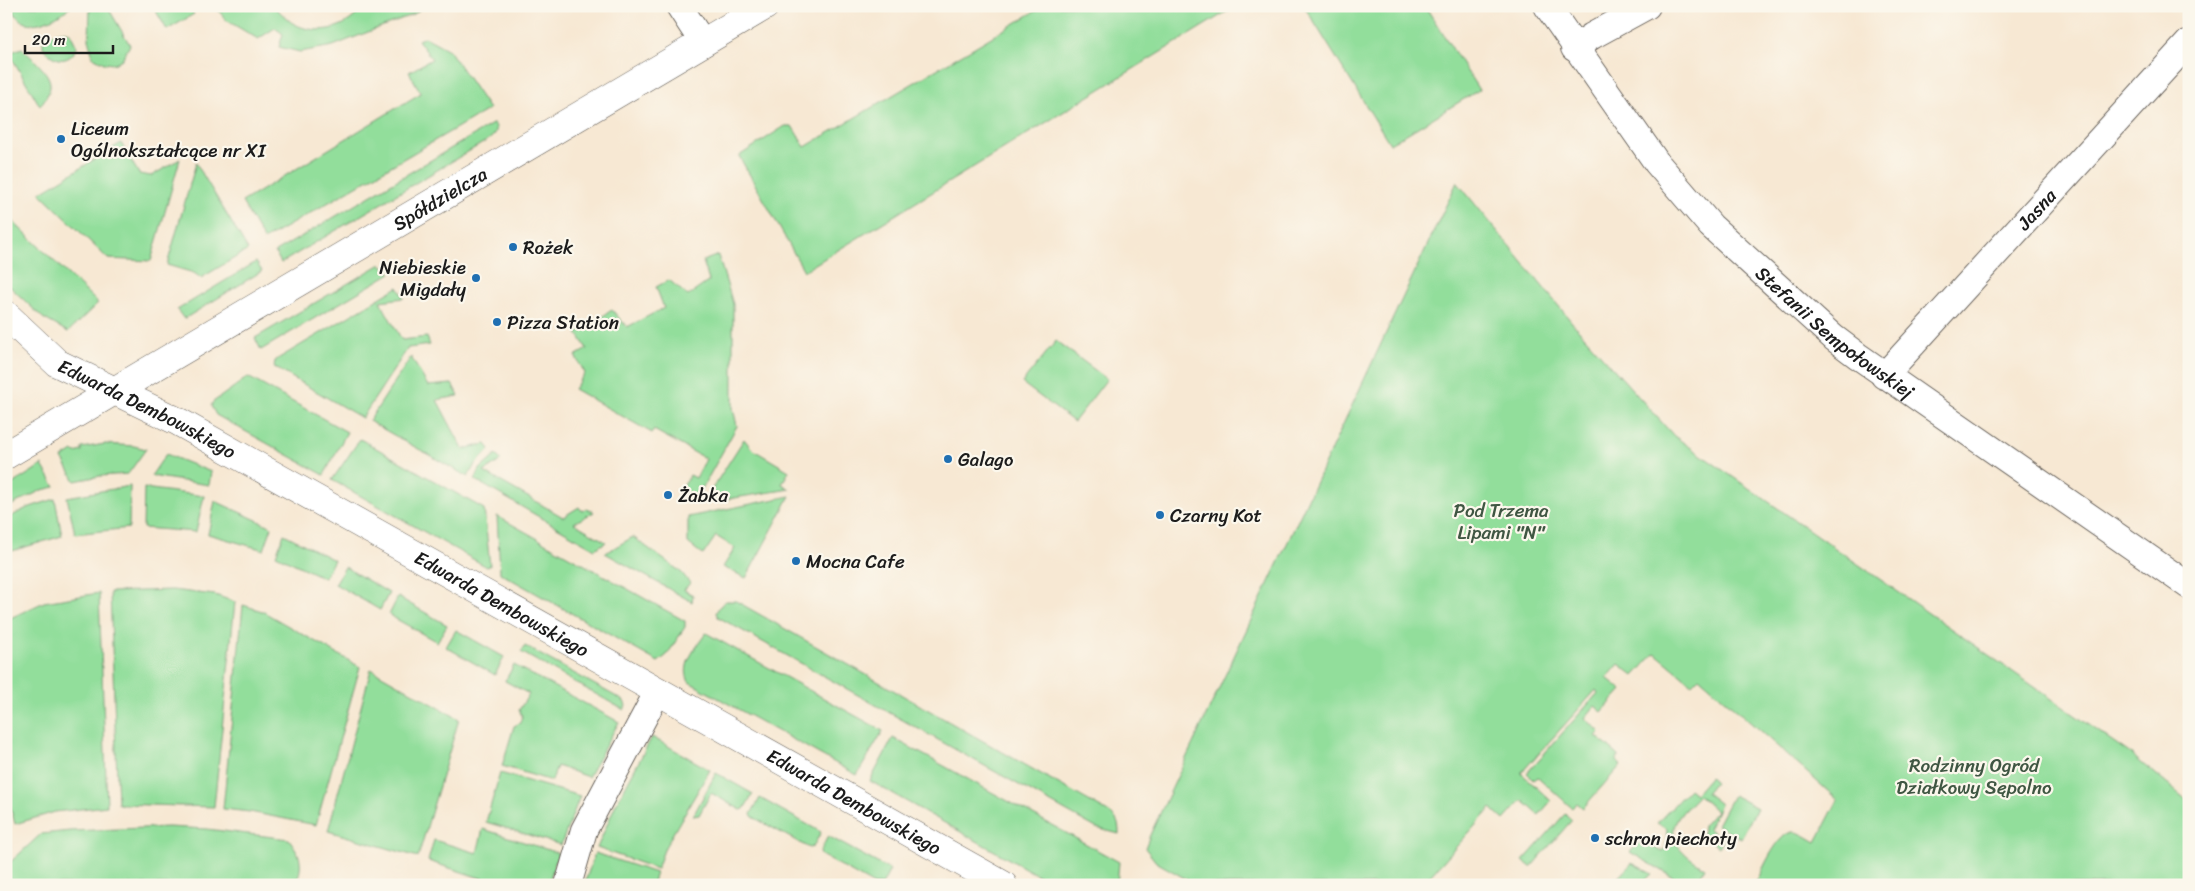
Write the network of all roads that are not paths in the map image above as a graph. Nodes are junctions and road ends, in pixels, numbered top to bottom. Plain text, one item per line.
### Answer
1 (679, 6) edge
2 (765, 6) edge
3 (1547, 6) edge
4 (1647, 6) edge
5 (2189, 42) edge
6 (703, 43) junction
7 (1574, 48) junction
8 (6, 315) edge
9 (1884, 376) junction
10 (114, 392) junction
11 (6, 455) edge
12 (2184, 574) edge
13 (658, 691) junction
14 (568, 885) edge
15 (1004, 885) edge

1 - 6 street
2 - 6 street, Spółdzielcza
3 - 7 street, Stefanii Sempołowskiej
4 - 7 street
5 - 9 street, Jasna
6 - 10 street, Spółdzielcza
7 - 9 street, Stefanii Sempołowskiej
8 - 10 street, Edwarda Dembowskiego
9 - 12 street, Stefanii Sempołowskiej
10 - 11 street, Spółdzielcza
10 - 13 street, Edwarda Dembowskiego
13 - 14 street
13 - 15 street, Edwarda Dembowskiego

